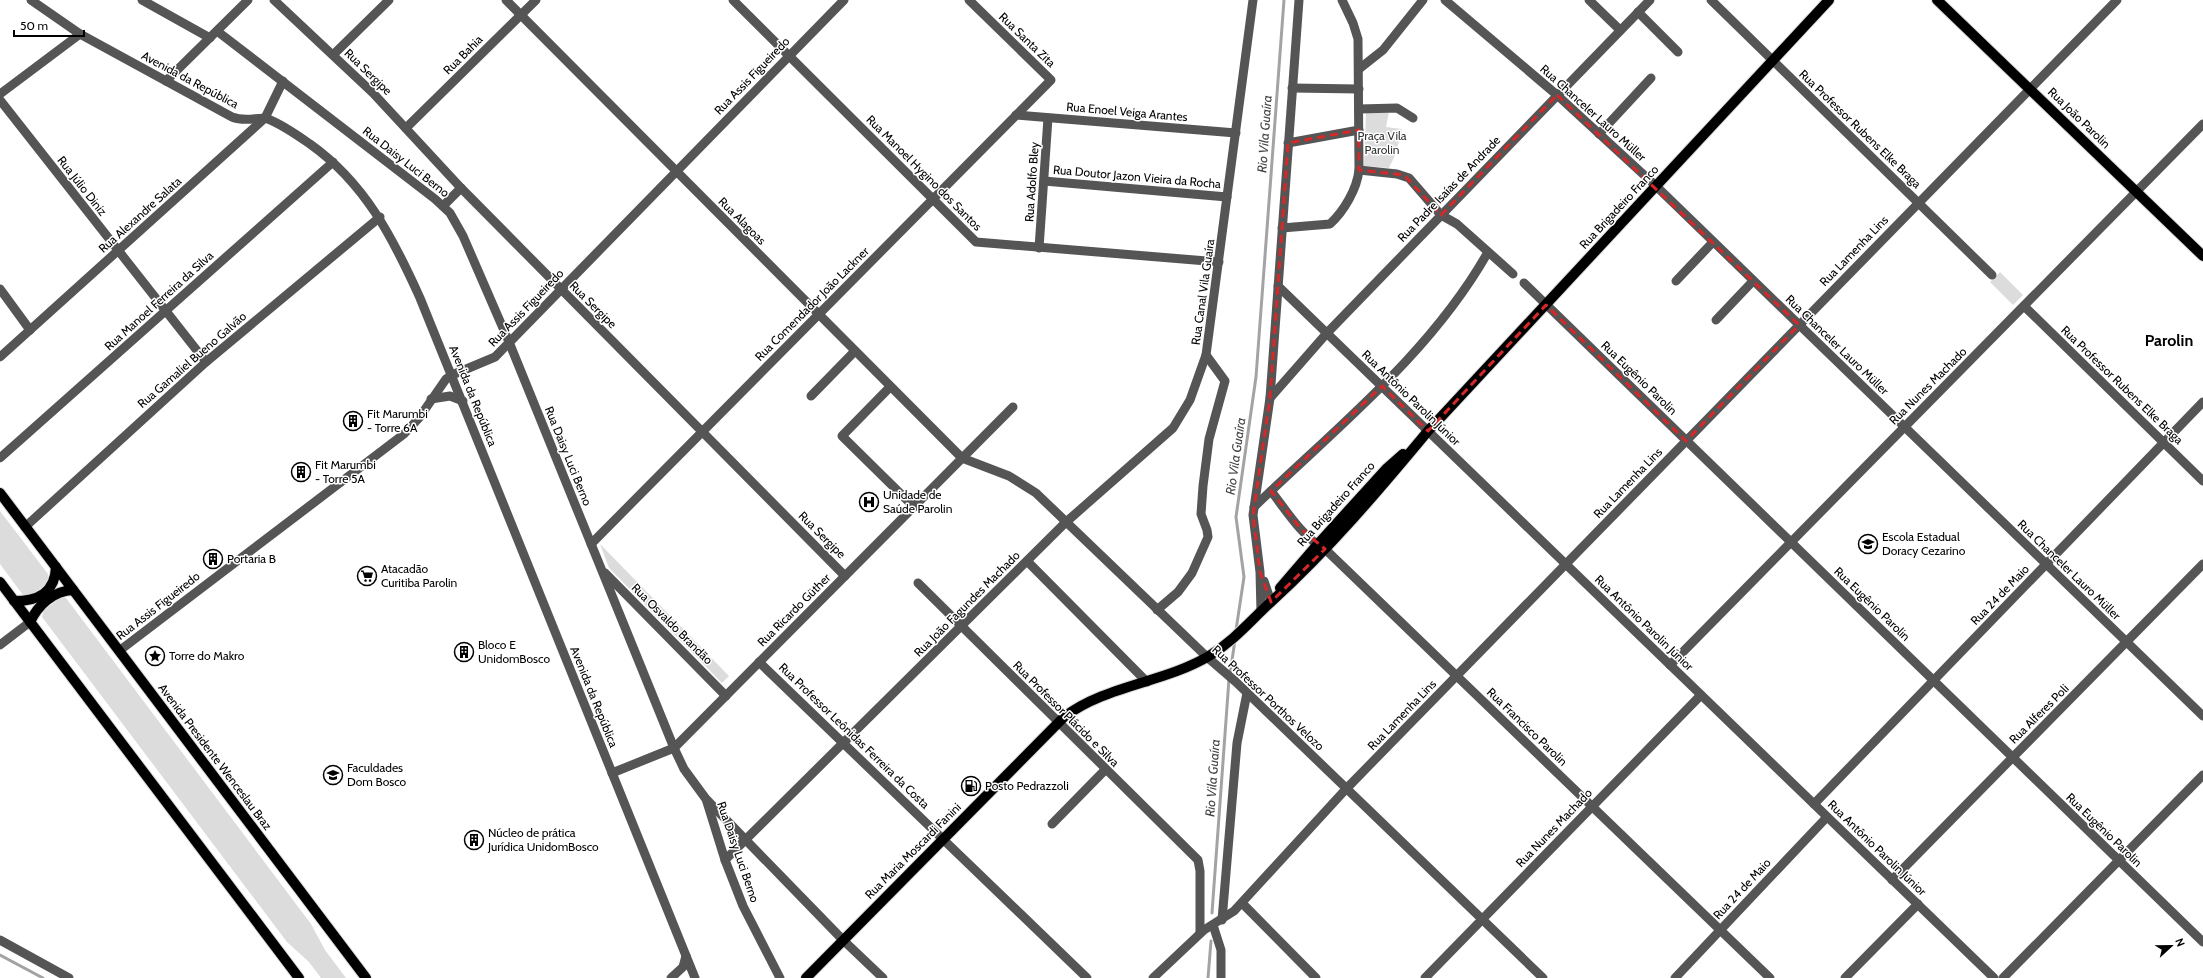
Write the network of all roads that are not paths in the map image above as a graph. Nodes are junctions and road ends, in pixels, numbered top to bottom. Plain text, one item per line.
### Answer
1 (31, 0) edge
2 (142, 0) edge
3 (248, 0) edge
4 (274, 0) edge
5 (388, 0) edge
6 (506, 0) edge
7 (536, 0) edge
8 (844, 0) edge
9 (969, 0) edge
10 (1253, 0) edge
11 (1299, 0) edge
12 (1342, 0) edge
13 (1423, 0) edge
14 (1445, 0) edge
15 (1589, 0) edge
16 (1650, 0) edge
17 (1711, 0) edge
18 (1829, 0) edge
19 (1937, 0) edge
20 (2117, 0) edge
21 (736, 1) edge
22 (1638, 12) junction
23 (521, 15) junction
24 (1620, 30) junction
25 (80, 34) junction
26 (213, 34) junction
27 (1678, 52) dead end
28 (333, 55) junction
29 (789, 56) junction
30 (1773, 61) junction
31 (1359, 69) junction
32 (1651, 78) dead end
33 (1051, 80) joint
34 (166, 81) junction
35 (283, 81) junction
36 (1292, 88) junction
37 (1359, 89) junction
38 (2030, 89) junction
39 (0, 94) edge
40 (1557, 95) junction
41 (0, 100) edge
42 (1359, 109) junction
43 (1016, 116) junction
44 (265, 118) junction
45 (1048, 118) junction
46 (1413, 118) dead end
47 (2203, 124) edge
48 (406, 128) junction
49 (1359, 130) junction
50 (1236, 133) junction
51 (1599, 134) junction
52 (1288, 143) junction
53 (333, 162) junction
54 (1359, 170) junction
55 (676, 171) junction
56 (1044, 181) junction
57 (1656, 186) junction
58 (460, 188) junction
59 (2136, 192) junction
60 (1227, 197) junction
61 (933, 199) junction
62 (1918, 203) junction
63 (443, 206) junction
64 (1441, 215) junction
65 (380, 217) junction
66 (1282, 228) junction
67 (1713, 242) junction
68 (1040, 248) junction
69 (117, 251) junction
70 (1488, 252) junction
71 (2203, 256) edge
72 (1219, 262) junction
73 (1512, 274) dead end
74 (1992, 275) dead end
75 (1676, 281) dead end
76 (1753, 281) junction
77 (1524, 283) dead end
78 (1278, 286) junction
79 (0, 289) edge
80 (561, 289) junction
81 (1546, 304) junction
82 (2024, 306) junction
83 (165, 311) junction
84 (819, 315) junction
85 (1716, 320) dead end
86 (1799, 325) junction
87 (30, 330) junction
88 (1327, 333) junction
89 (509, 342) junction
90 (855, 351) junction
91 (1206, 355) junction
92 (0, 357) edge
93 (206, 362) junction
94 (452, 375) junction
95 (1382, 386) junction
96 (890, 387) junction
97 (811, 396) dead end
98 (1270, 398) junction
99 (431, 399) junction
100 (463, 402) junction
101 (2203, 402) edge
102 (1013, 408) dead end
103 (1904, 427) junction
104 (1428, 431) junction
105 (702, 432) junction
106 (1686, 441) junction
107 (2164, 443) junction
108 (0, 458) edge
109 (962, 458) junction
110 (2203, 481) edge
111 (1271, 490) junction
112 (0, 493) edge
113 (914, 507) junction
114 (1254, 507) junction
115 (1065, 522) junction
116 (25, 527) junction
117 (1791, 542) junction
118 (591, 544) junction
119 (1321, 547) junction
120 (1027, 560) junction
121 (1566, 564) junction
122 (2046, 564) junction
123 (2203, 564) edge
124 (56, 567) junction
125 (601, 569) junction
126 (1260, 572) junction
127 (845, 576) junction
128 (0, 582) edge
129 (918, 582) dead end
130 (73, 590) junction
131 (14, 601) junction
132 (1271, 602) junction
133 (1158, 610) junction
134 (1261, 612) junction
135 (30, 622) junction
136 (961, 626) junction
137 (2126, 642) junction
138 (0, 645) edge
139 (119, 651) junction
140 (1207, 657) junction
141 (760, 662) junction
142 (1670, 665) junction
143 (1456, 676) junction
144 (1934, 681) junction
145 (1147, 682) junction
146 (1247, 693) junction
147 (1701, 695) junction
148 (726, 696) junction
149 (2203, 716) edge
150 (1058, 722) junction
151 (843, 743) junction
152 (674, 748) junction
153 (2013, 758) junction
154 (1105, 770) junction
155 (612, 773) junction
156 (2203, 775) edge
157 (1346, 789) junction
158 (706, 798) junction
159 (1814, 804) junction
160 (1592, 806) junction
161 (1827, 817) junction
162 (1052, 824) dead end
163 (746, 839) junction
164 (943, 839) junction
165 (725, 860) junction
166 (2119, 860) junction
167 (1892, 880) junction
168 (1242, 903) junction
169 (1918, 904) junction
170 (1482, 919) junction
171 (1217, 923) junction
172 (1720, 930) junction
173 (1200, 933) junction
174 (0, 940) edge
175 (843, 940) junction
176 (2203, 942) edge
177 (686, 956) junction
178 (679, 971) junction
179 (69, 978) edge
180 (299, 978) edge
181 (366, 978) edge
182 (671, 978) edge
183 (690, 978) edge
184 (695, 978) edge
185 (780, 978) edge
186 (806, 978) edge
187 (883, 978) edge
188 (1086, 978) edge
189 (1153, 978) edge
190 (1221, 978) edge
191 (1316, 978) edge
192 (1425, 978) edge
193 (1543, 978) edge
194 (1675, 978) edge
195 (1770, 978) edge
196 (1845, 978) edge
197 (1994, 978) edge
198 (2002, 978) edge

1 - 25 street, Avenida da República
2 - 26 street, Rua Daisy Luci Berno
3 - 26 street
4 - 28 street, Rua Sergipe
5 - 28 street
6 - 23 street, Rua Alagoas
7 - 23 street, Rua Bahia
8 - 29 street, Rua Assis Figueiredo
9 - 33 street, Rua Santa Zita
10 - 50 street, Rua Canal Vila Guaíra
11 - 36 street
12 - 31 street
13 - 31 street
14 - 40 street, Rua Chanceler Lauro Müller
15 - 24 street
16 - 22 street, Rua Padre Isaías de Andrade
17 - 30 street, Rua Professor Rubens Elke Braga
18 - 30 main road, Rua Brigadeiro Franco
19 - 38 main road, Rua João Parolin
20 - 38 street, Rua Lamenha Lins
21 - 29 street, Rua Manoel Hygino dos Santos
22 - 24 street, Rua Padre Isaías de Andrade
22 - 27 street
23 - 48 street, Rua Bahia
23 - 55 street, Rua Alagoas
24 - 40 street, Rua Padre Isaías de Andrade
25 - 34 street, Avenida da República
25 - 39 street
26 - 34 street
26 - 35 street, Rua Daisy Luci Berno
28 - 48 street, Rua Sergipe
29 - 55 street, Rua Assis Figueiredo
29 - 61 street, Rua Manoel Hygino dos Santos
30 - 57 main road, Rua Brigadeiro Franco
30 - 62 street, Rua Professor Rubens Elke Braga
31 - 37 street
32 - 51 street
33 - 43 street, Rua Comendador João Lackner
34 - 44 street, Avenida da República
35 - 44 street, Rua Alexandre Salata
35 - 63 street, Rua Daisy Luci Berno
36 - 37 street
36 - 52 street
37 - 42 street
38 - 59 main road, Rua João Parolin
38 - 62 street, Rua Lamenha Lins
40 - 51 street, Rua Chanceler Lauro Müller
40 - 64 street, Rua Padre Isaías de Andrade
41 - 69 street, Rua Júlio Diniz
42 - 46 street
42 - 49 street
43 - 45 street, Rua Enoel Veiga Arantes
43 - 61 street, Rua Comendador João Lackner
44 - 53 street, Avenida da República
44 - 69 street, Rua Alexandre Salata
45 - 50 street, Rua Enoel Veiga Arantes
45 - 56 street, Rua Adolfo Bley
47 - 59 street, Rua Nunes Machado
48 - 58 street, Rua Sergipe
49 - 52 street
49 - 54 street
50 - 60 street, Rua Canal Vila Guaíra
51 - 57 street, Rua Chanceler Lauro Müller
52 - 66 street
53 - 65 street, Avenida da República
53 - 83 street, Rua Manoel Ferreira da Silva
54 - 64 street
54 - 66 street
55 - 80 street, Rua Assis Figueiredo
55 - 84 street, Rua Alagoas
56 - 60 street, Rua Doutor Jazon Vieira da Rocha
56 - 68 street, Rua Adolfo Bley
57 - 67 street, Rua Chanceler Lauro Müller
57 - 81 main road, Rua Brigadeiro Franco
58 - 63 street
58 - 80 street, Rua Sergipe
59 - 71 main road, Rua João Parolin
59 - 82 street, Rua Nunes Machado
60 - 72 street, Rua Canal Vila Guaíra
61 - 68 street, Rua Manoel Hygino dos Santos
61 - 84 street, Rua Comendador João Lackner
62 - 74 street, Rua Professor Rubens Elke Braga
62 - 86 street, Rua Lamenha Lins
63 - 89 street, Rua Daisy Luci Berno
64 - 70 street
64 - 88 street, Rua Padre Isaías de Andrade
65 - 93 street, Rua Gamaliel Bueno Galvão
65 - 94 street, Avenida da República
66 - 78 street
67 - 75 street
67 - 76 street, Rua Chanceler Lauro Müller
68 - 72 street, Rua Manoel Hygino dos Santos
69 - 83 street, Rua Júlio Diniz
69 - 87 street, Rua Alexandre Salata
70 - 73 street
70 - 95 street
72 - 91 street, Rua Canal Vila Guaíra
76 - 85 street
76 - 86 street, Rua Chanceler Lauro Müller
77 - 81 street, Rua Eugênio Parolin
78 - 88 street, Rua Antônio Parolin Júnior
78 - 98 street
79 - 87 street
80 - 89 street, Rua Assis Figueiredo
80 - 105 street, Rua Sergipe
81 - 104 main road, Rua Brigadeiro Franco
81 - 106 street, Rua Eugênio Parolin
82 - 103 street, Rua Nunes Machado
82 - 107 street, Rua Professor Rubens Elke Braga
83 - 93 street, Rua Júlio Diniz
83 - 108 street, Rua Manoel Ferreira da Silva
84 - 90 street, Rua Alagoas
84 - 105 street, Rua Comendador João Lackner
86 - 103 street, Rua Chanceler Lauro Müller
86 - 106 street, Rua Lamenha Lins
87 - 92 street, Rua Alexandre Salata
88 - 95 street, Rua Antônio Parolin Júnior
88 - 98 street, Rua Padre Isaías de Andrade
89 - 94 street, Rua Assis Figueiredo
89 - 118 street, Rua Daisy Luci Berno
90 - 96 street, Rua Alagoas
90 - 97 street
91 - 115 street, Rua João Fagundes Machado
91 - 133 street, Rua Canal Vila Guaíra
93 - 116 street, Rua Gamaliel Bueno Galvão
94 - 99 street, Rua Assis Figueiredo
94 - 100 street, Avenida da República
95 - 104 street, Rua Antônio Parolin Júnior
95 - 111 street
96 - 109 street, Rua Alagoas
96 - 113 street
98 - 114 street
99 - 100 street
99 - 139 street, Rua Assis Figueiredo
100 - 155 street, Avenida da República
101 - 107 street, Rua 24 de Maio
102 - 109 street, Rua Ricardo Güther
103 - 117 street, Rua Nunes Machado
103 - 122 street, Rua Chanceler Lauro Müller
104 - 119 main road, Rua Brigadeiro Franco
104 - 121 street, Rua Antônio Parolin Júnior
105 - 118 street, Rua Comendador João Lackner
105 - 127 street, Rua Sergipe
106 - 117 street, Rua Eugênio Parolin
106 - 121 street, Rua Lamenha Lins
107 - 110 street, Rua Professor Rubens Elke Braga
107 - 122 street, Rua 24 de Maio
109 - 113 street, Rua Ricardo Güther
109 - 115 street, Rua Professor Porthos Velozo
111 - 114 street
111 - 119 street, Rua Francisco Parolin
112 - 116 main road, Avenida Presidente Wenceslau Braz
113 - 127 street, Rua Ricardo Güther
114 - 126 street
115 - 120 street, Rua João Fagundes Machado
115 - 133 street, Rua Professor Porthos Velozo
116 - 124 main road, Avenida Presidente Wenceslau Braz
117 - 142 street, Rua Nunes Machado
117 - 144 street, Rua Eugênio Parolin
118 - 125 street, Rua Daisy Luci Berno
119 - 132 main road, Rua Brigadeiro Franco
119 - 143 street, Rua Francisco Parolin
120 - 136 street, Rua João Fagundes Machado
120 - 145 street
121 - 142 street, Rua Antônio Parolin Júnior
121 - 143 street, Rua Lamenha Lins
122 - 137 street, Rua Chanceler Lauro Müller
122 - 144 street, Rua 24 de Maio
123 - 137 street, Rua Alferes Poli
124 - 130 main road, Avenida Presidente Wenceslau Braz
124 - 131 main road
125 - 148 street, Rua Osvaldo Brandão
125 - 152 street, Rua Daisy Luci Berno
126 - 132 street
126 - 134 street
127 - 141 street, Rua Ricardo Güther
128 - 131 main road
129 - 136 street, Rua Professor Plácido e Silva
130 - 135 main road
130 - 139 main road, Avenida Presidente Wenceslau Braz
131 - 135 main road
132 - 134 main road, Rua Brigadeiro Franco
133 - 140 street, Rua Professor Porthos Velozo
134 - 140 main road, Rua Brigadeiro Franco
135 - 138 street
135 - 180 main road
136 - 150 street, Rua Professor Plácido e Silva
136 - 151 street, Rua João Fagundes Machado
137 - 149 street, Rua Chanceler Lauro Müller
137 - 153 street, Rua Alferes Poli
139 - 181 main road, Avenida Presidente Wenceslau Braz
140 - 145 main road, Rua Maria Moscardi Fanini
140 - 146 street, Rua Professor Porthos Velozo
141 - 148 street, Rua Ricardo Güther
141 - 151 street, Rua Professor Leônidas Ferreira da Costa
142 - 147 street, Rua Antônio Parolin Júnior
143 - 157 street, Rua Lamenha Lins
143 - 160 street, Rua Francisco Parolin
144 - 153 street, Rua Eugênio Parolin
144 - 159 street, Rua 24 de Maio
145 - 150 main road, Rua Maria Moscardi Fanini
146 - 157 street, Rua Professor Porthos Velozo
146 - 171 street
147 - 159 street, Rua Antônio Parolin Júnior
147 - 160 street, Rua Nunes Machado
148 - 152 street, Rua Ricardo Güther
150 - 154 street, Rua Professor Plácido e Silva
150 - 164 main road, Rua Maria Moscardi Fanini
151 - 163 street, Rua João Fagundes Machado
151 - 164 street, Rua Professor Leônidas Ferreira da Costa
152 - 155 street, Rua Ricardo Güther
152 - 158 street, Rua Daisy Luci Berno
153 - 166 street, Rua Eugênio Parolin
153 - 167 street, Rua Alferes Poli
154 - 162 street
154 - 173 street, Rua Professor Plácido e Silva
155 - 177 street, Avenida da República
156 - 166 street
157 - 168 street, Rua Lamenha Lins
157 - 170 street, Rua Professor Porthos Velozo
158 - 163 street
158 - 165 street, Rua Daisy Luci Berno
159 - 161 street, Rua Antônio Parolin Júnior
160 - 170 street, Rua Nunes Machado
160 - 172 street, Rua Francisco Parolin
161 - 167 street, Rua Antônio Parolin Júnior
161 - 172 street, Rua 24 de Maio
163 - 165 street, Rua João Fagundes Machado
163 - 175 street
164 - 175 main road, Rua Maria Moscardi Fanini
164 - 188 street, Rua Professor Leônidas Ferreira da Costa
165 - 185 street, Rua Daisy Luci Berno
166 - 176 street, Rua Eugênio Parolin
166 - 198 street
167 - 169 street, Rua Antônio Parolin Júnior
168 - 171 street, Rua Lamenha Lins
168 - 191 street
169 - 196 street
169 - 197 street, Rua Antônio Parolin Júnior
170 - 192 street, Rua Nunes Machado
170 - 193 street, Rua Professor Porthos Velozo
171 - 173 street, Rua Lamenha Lins
171 - 190 street
172 - 194 street, Rua 24 de Maio
172 - 195 street, Rua Francisco Parolin
173 - 189 street, Rua Lamenha Lins
174 - 179 street
175 - 186 main road, Rua Maria Moscardi Fanini
175 - 187 street
177 - 178 street
177 - 184 street, Avenida da República
178 - 182 street
178 - 183 street

